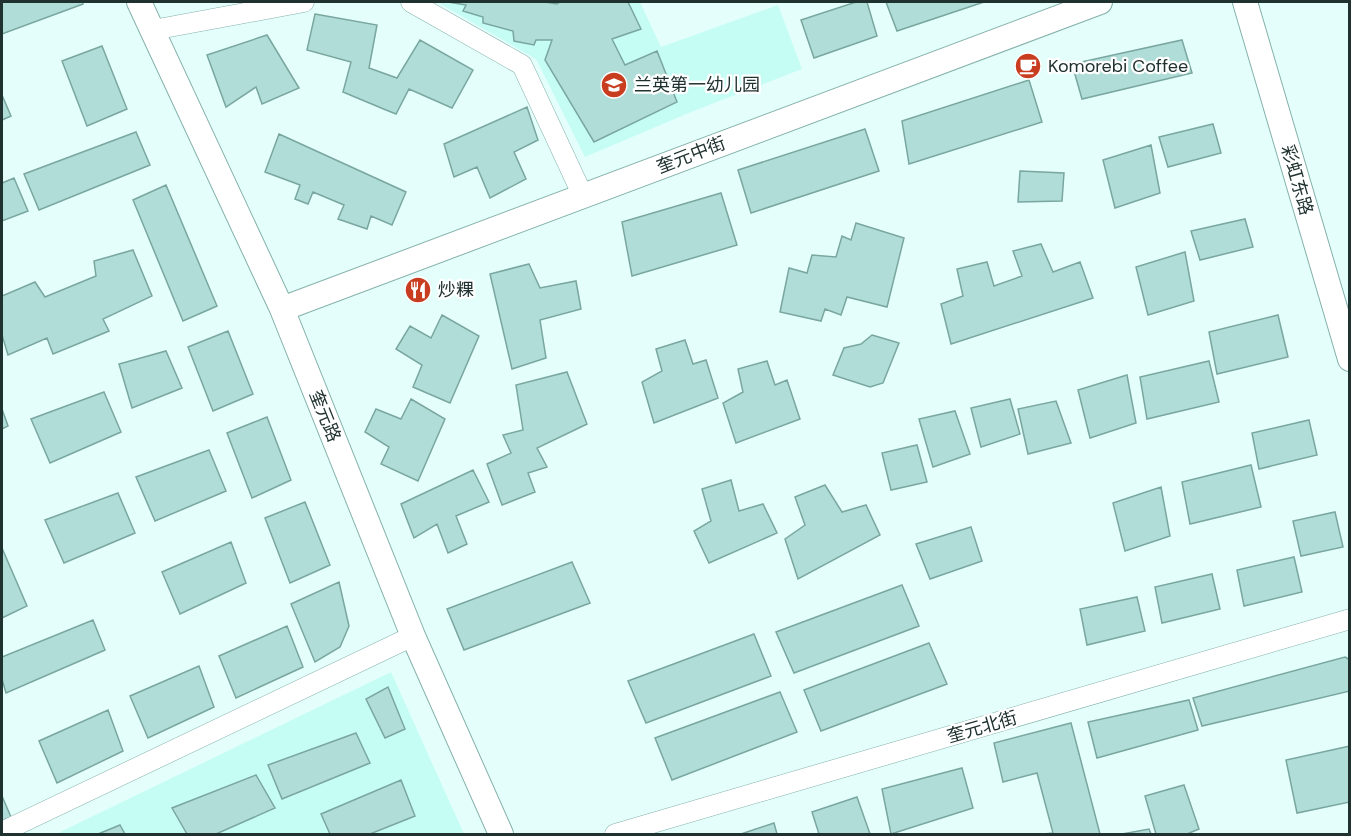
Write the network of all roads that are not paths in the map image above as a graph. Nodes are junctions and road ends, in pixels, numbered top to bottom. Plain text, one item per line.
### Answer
1 (139, 2) edge
2 (304, 2) edge
3 (411, 2) edge
4 (1100, 2) edge
5 (1245, 2) edge
6 (153, 30) junction
7 (583, 196) junction
8 (282, 309) junction
9 (1350, 360) edge
10 (1350, 619) edge
11 (414, 636) junction
12 (2, 832) edge
13 (501, 834) edge
14 (615, 834) edge

1 - 6 street, 奎元路
2 - 6 street
3 - 7 street
4 - 7 street, 奎元中街
5 - 9 street, 彩虹东路
6 - 8 street, 奎元路
7 - 8 street, 奎元中街
8 - 11 street, 奎元路
10 - 14 street, 奎元北街
11 - 12 street
11 - 13 street, 奎元路

